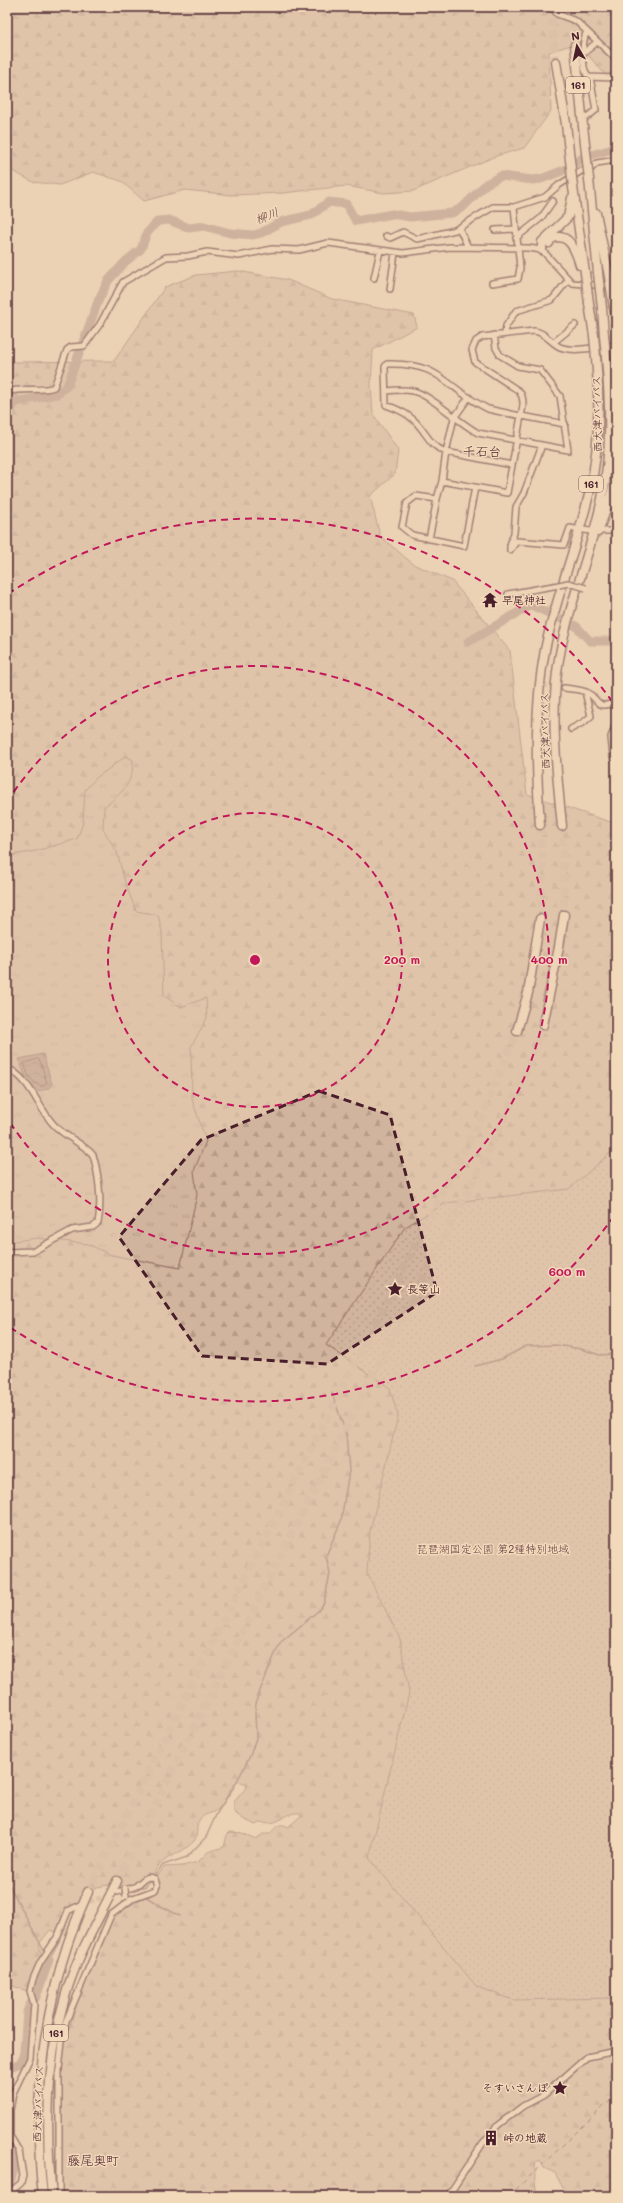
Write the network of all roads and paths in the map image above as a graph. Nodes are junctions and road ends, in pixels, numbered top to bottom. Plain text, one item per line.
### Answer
1 (552, 7) edge
2 (586, 33) junction
3 (597, 42) junction
4 (575, 45) tunnel mouth
5 (584, 54) junction
6 (616, 59) edge
7 (556, 62) tunnel mouth
8 (590, 77) junction
9 (616, 78) edge
10 (587, 117) dead end
11 (616, 160) edge
12 (588, 179) junction
13 (573, 187) junction
14 (553, 201) dead end
15 (514, 207) junction
16 (459, 228) junction
17 (515, 229) junction
18 (495, 230) dead end
19 (386, 236) dead end
20 (516, 238) junction
21 (468, 247) junction
22 (517, 247) junction
23 (542, 250) junction
24 (380, 251) junction
25 (395, 253) junction
26 (584, 273) junction
27 (374, 278) dead end
28 (568, 280) junction
29 (492, 283) dead end
30 (390, 289) dead end
31 (616, 295) edge
32 (616, 317) edge
33 (575, 325) dead end
34 (506, 334) junction
35 (494, 335) junction
36 (554, 342) junction
37 (616, 345) edge
38 (386, 391) junction
39 (7, 392) edge
40 (469, 397) junction
41 (522, 416) junction
42 (454, 418) junction
43 (565, 424) junction
44 (517, 440) junction
45 (542, 446) junction
46 (446, 452) junction
47 (512, 465) junction
48 (616, 474) edge
49 (442, 481) junction
50 (475, 488) junction
51 (437, 499) junction
52 (575, 529) dead end
53 (616, 531) edge
54 (602, 532) dead end
55 (430, 539) junction
56 (588, 554) junction
57 (586, 588) dead end
58 (508, 594) dead end
59 (564, 688) tunnel mouth
60 (588, 693) junction
61 (616, 702) edge
62 (616, 724) edge
63 (571, 729) dead end
64 (614, 757) dead end
65 (540, 824) tunnel mouth
66 (562, 826) tunnel mouth
67 (564, 915) tunnel mouth
68 (540, 919) tunnel mouth
69 (543, 1025) tunnel mouth
70 (517, 1031) tunnel mouth
71 (7, 1068) edge
72 (7, 1252) edge
73 (118, 1881) tunnel mouth
74 (125, 1888) dead end
75 (88, 1892) tunnel mouth
76 (117, 1892) tunnel mouth
77 (132, 1900) junction
78 (76, 1906) tunnel mouth
79 (616, 2051) edge
80 (40, 2170) junction
81 (7, 2196) edge
82 (40, 2196) edge
83 (43, 2196) edge
84 (52, 2196) edge
85 (59, 2196) edge
86 (448, 2196) edge

1 - 2 street
2 - 3 street
2 - 5 street
3 - 5 street
3 - 6 street
4 - 12 highway, 西大津バイパス / 161, bridge
5 - 8 street
7 - 13 highway, 西大津バイパス / 161, bridge
8 - 9 street
8 - 10 street
11 - 15 street
12 - 32 highway, bridge
12 - 56 highway, 西大津バイパス / 161, bridge
13 - 23 highway
13 - 26 highway, 西大津バイパス / 161
14 - 20 street
15 - 16 street
15 - 17 street
16 - 19 street
16 - 21 street
17 - 18 street
17 - 20 street
20 - 22 street
21 - 22 street
21 - 25 street
22 - 23 street
22 - 29 street
23 - 26 highway
23 - 28 street
24 - 25 street
24 - 27 street
24 - 39 street
25 - 30 street
26 - 65 highway, 西大津バイパス / 161, bridge
28 - 31 street
28 - 34 street
33 - 36 street
34 - 35 street
34 - 36 street
35 - 41 street
35 - 43 street
36 - 37 street
38 - 40 street
38 - 42 street
38 - 46 street
40 - 41 street
40 - 42 street
41 - 43 street
41 - 44 street
42 - 44 street
42 - 46 street
43 - 45 street
44 - 45 street
44 - 47 street
45 - 52 street
46 - 47 street
46 - 49 street
47 - 50 street
48 - 56 highway
49 - 50 street
49 - 51 street
50 - 55 street
51 - 55 street
51 - 55 street
53 - 54 street
56 - 66 highway, 西大津バイパス / 161
57 - 58 street, bridge
59 - 60 street
60 - 61 street
60 - 63 street
62 - 64 street
67 - 69 highway
68 - 70 highway
71 - 72 street
73 - 84 highway, 西大津バイパス / 161
74 - 77 street, bridge
75 - 80 highway, 西大津バイパス / 161
76 - 77 street
77 - 85 street
78 - 81 street
79 - 86 street
80 - 82 highway
80 - 83 highway, 西大津バイパス / 161

